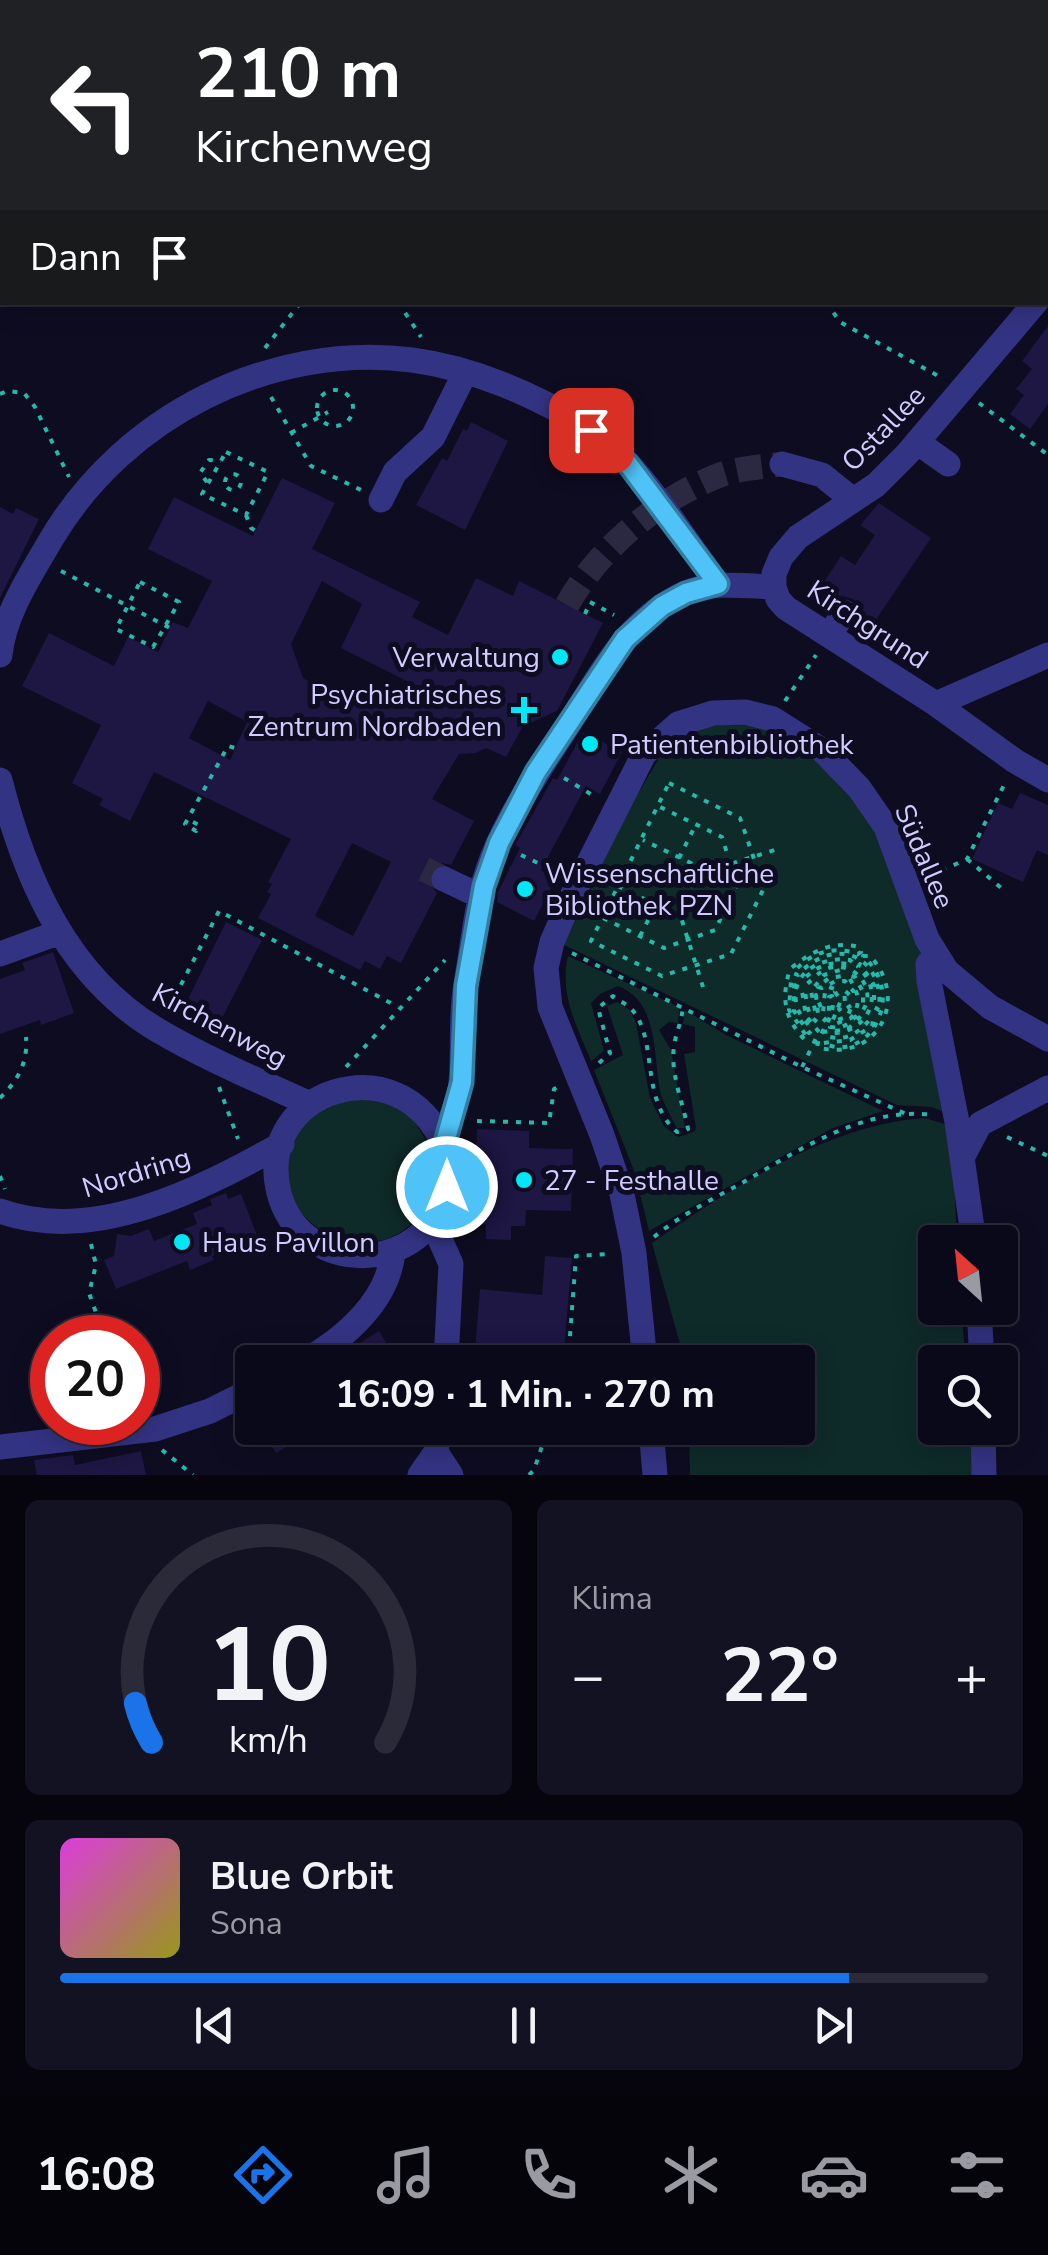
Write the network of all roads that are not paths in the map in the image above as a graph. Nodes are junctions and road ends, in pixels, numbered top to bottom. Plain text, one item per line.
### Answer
1 (1033, 305) edge
2 (453, 370) junction
3 (917, 442) junction
4 (782, 464) tunnel mouth
5 (948, 464) dead end
6 (381, 500) road end
7 (852, 500) junction
8 (718, 584) junction
9 (774, 587) junction
10 (844, 612) dead end
11 (830, 635) junction
12 (0, 655) edge
13 (1048, 655) edge
14 (936, 704) junction
15 (0, 780) edge
16 (1048, 780) edge
17 (444, 879) tunnel mouth
18 (482, 897) junction
19 (60, 932) junction
20 (0, 954) edge
21 (936, 955) junction
22 (1048, 1038) edge
23 (1048, 1088) edge
24 (310, 1104) junction
25 (969, 1123) junction
26 (282, 1144) junction
27 (444, 1146) junction
28 (0, 1211) edge
29 (432, 1221) junction
30 (972, 1225) edge
31 (393, 1251) junction
32 (324, 1345) edge
33 (447, 1345) edge
34 (643, 1345) edge
35 (235, 1398) edge
36 (435, 1445) edge
37 (440, 1445) edge
38 (652, 1445) edge
39 (983, 1445) edge
40 (0, 1447) edge
41 (420, 1475) edge
42 (451, 1475) edge
43 (655, 1475) edge
44 (984, 1475) edge

1 - 3 street, Ostallee
2 - 6 street
2 - 8 street
2 - 12 street
3 - 5 street
3 - 7 street, Ostallee
4 - 7 street
7 - 9 street, Ostallee
8 - 9 street
8 - 18 street
9 - 11 street, Kirchgrund
10 - 11 street
11 - 14 street, Kirchgrund
13 - 14 street, Kirchgrund
14 - 16 street
15 - 19 street, Kirchenweg
17 - 18 street
18 - 27 street
19 - 20 street
19 - 24 street, Kirchenweg
21 - 22 street
21 - 25 street, Südallee
21 - 34 street, Südallee
23 - 25 street
24 - 26 street
24 - 27 street
25 - 30 street, Südallee
26 - 28 street, Nordring
26 - 31 street
27 - 29 street
29 - 31 street
29 - 33 street
31 - 32 street
35 - 40 street
36 - 41 street
37 - 42 street
38 - 43 street
39 - 44 street

